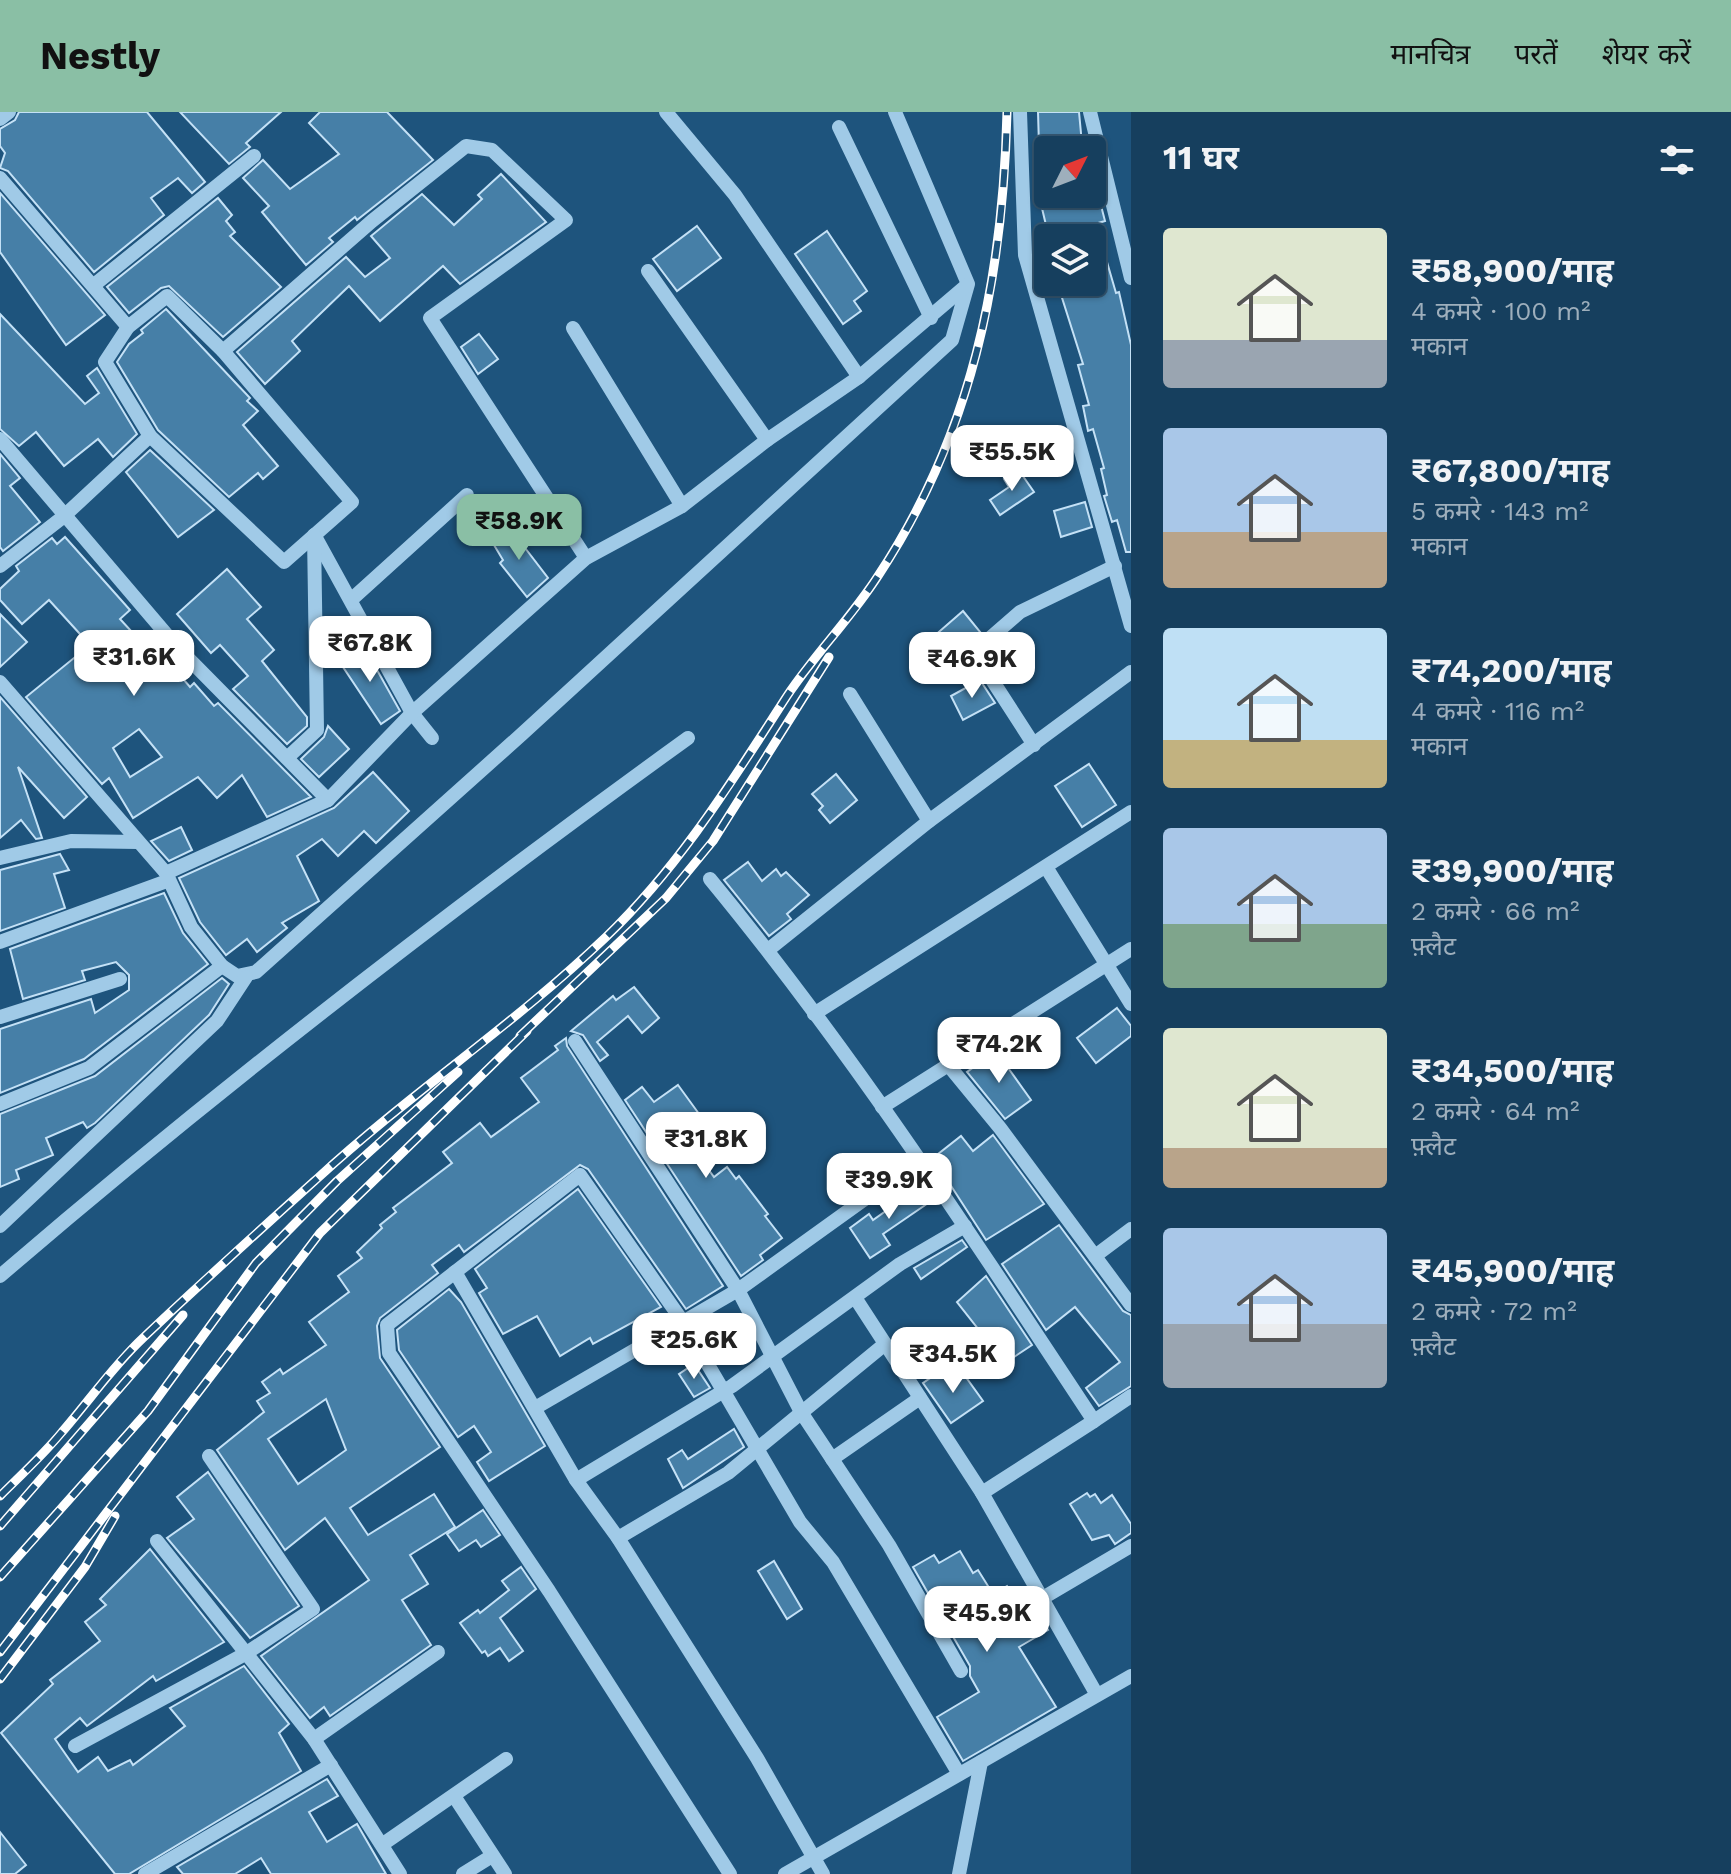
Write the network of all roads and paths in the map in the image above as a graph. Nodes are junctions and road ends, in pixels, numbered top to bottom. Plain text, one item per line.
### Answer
1 (9, 112) edge
2 (666, 112) edge
3 (895, 112) edge
4 (1020, 112) edge
5 (1090, 112) edge
6 (0, 119) edge
7 (839, 127) dead end
8 (254, 156) dead end
9 (0, 178) edge
10 (648, 271) dead end
11 (1131, 278) edge
12 (968, 284) junction
13 (94, 285) junction
14 (931, 318) junction
15 (128, 327) junction
16 (573, 328) dead end
17 (223, 351) junction
18 (859, 377) junction
19 (150, 436) junction
20 (0, 439) edge
21 (767, 440) junction
22 (467, 495) dead end
23 (682, 506) junction
24 (63, 517) junction
25 (314, 535) junction
26 (586, 558) junction
27 (0, 566) edge
28 (1115, 566) junction
29 (352, 599) junction
30 (1131, 626) edge
31 (1131, 672) edge
32 (0, 682) edge
33 (850, 694) dead end
34 (412, 713) junction
35 (432, 738) dead end
36 (688, 738) dead end
37 (1034, 745) junction
38 (287, 758) junction
39 (328, 800) junction
40 (1131, 812) edge
41 (929, 821) junction
42 (138, 842) junction
43 (0, 858) edge
44 (1046, 867) junction
45 (166, 877) junction
46 (710, 879) dead end
47 (0, 942) edge
48 (1131, 949) edge
49 (768, 950) junction
50 (222, 966) junction
51 (1106, 966) junction
52 (246, 977) junction
53 (120, 979) dead end
54 (1131, 1004) edge
55 (814, 1014) junction
56 (0, 1017) edge
57 (575, 1041) dead end
58 (949, 1066) junction
59 (0, 1104) edge
60 (882, 1107) junction
61 (919, 1160) junction
62 (2, 1219) edge
63 (965, 1226) junction
64 (1131, 1229) edge
65 (1095, 1256) junction
66 (455, 1272) junction
67 (0, 1276) edge
68 (738, 1290) junction
69 (856, 1299) junction
70 (1131, 1305) edge
71 (683, 1322) junction
72 (885, 1344) junction
73 (773, 1356) junction
74 (722, 1392) junction
75 (1131, 1396) edge
76 (920, 1398) junction
77 (535, 1408) junction
78 (801, 1412) junction
79 (1094, 1421) junction
80 (757, 1451) junction
81 (209, 1456) dead end
82 (832, 1459) junction
83 (576, 1480) junction
84 (982, 1493) junction
85 (618, 1538) junction
86 (157, 1541) dead end
87 (1131, 1546) edge
88 (1041, 1599) junction
89 (438, 1652) dead end
90 (245, 1654) junction
91 (961, 1671) dead end
92 (1131, 1676) edge
93 (1097, 1695) junction
94 (314, 1739) junction
95 (75, 1746) dead end
96 (506, 1759) dead end
97 (981, 1762) junction
98 (331, 1765) junction
99 (959, 1774) junction
100 (454, 1796) junction
101 (383, 1844) junction
102 (492, 1856) junction
103 (814, 1857) junction
104 (145, 1874) edge
105 (400, 1874) edge
106 (463, 1874) edge
107 (505, 1874) edge
108 (730, 1874) edge
109 (785, 1874) edge
110 (823, 1874) edge
111 (959, 1874) edge

1 - 6 street
2 - 18 street
3 - 12 street
4 - 28 street
5 - 11 street
7 - 14 street
8 - 13 street
9 - 13 street
10 - 21 street
12 - 14 street
12 - 52 street
13 - 15 street
14 - 18 street
15 - 17 street
15 - 19 street
16 - 23 street
17 - 25 street
17 - 26 street
18 - 21 street
19 - 24 street
19 - 25 street
20 - 24 street
21 - 23 street
22 - 29 street
23 - 26 street
24 - 27 street
24 - 38 street
25 - 29 street
25 - 38 street
26 - 34 street
28 - 30 street
28 - 37 street
29 - 34 street
31 - 37 street
32 - 42 street
33 - 41 street
34 - 35 street
34 - 39 street
36 - 67 street
37 - 41 street
38 - 39 street
39 - 45 street
40 - 44 street
41 - 49 street
42 - 43 street
42 - 45 street
44 - 51 street
44 - 55 street
45 - 47 street
45 - 50 street
46 - 49 street
48 - 51 street
49 - 55 street
50 - 52 street
50 - 59 street
51 - 54 street
51 - 58 street
52 - 62 street
53 - 56 street
55 - 60 street
57 - 68 street
58 - 60 street
58 - 65 street
60 - 61 street
61 - 63 street
61 - 68 street
63 - 69 street
63 - 79 street
64 - 65 street
65 - 70 street
66 - 71 street
66 - 77 street
66 - 108 street
68 - 71 street
68 - 73 street
69 - 72 street
69 - 73 street
71 - 74 street
71 - 77 street
72 - 76 street
72 - 78 street
73 - 74 street
73 - 78 street
74 - 80 street
74 - 83 street
75 - 79 street
76 - 82 street
76 - 84 street
77 - 83 street
78 - 80 street
78 - 82 street
79 - 84 street
80 - 85 street
80 - 99 street
81 - 90 street
82 - 91 street
83 - 85 street
84 - 88 street
85 - 103 street
86 - 90 street
87 - 88 street
88 - 93 street
89 - 94 street
90 - 94 street
90 - 95 street
92 - 93 street
93 - 97 street
94 - 98 street
96 - 100 street
97 - 99 street
97 - 111 street
98 - 101 street
98 - 104 street
99 - 103 street
100 - 101 street
100 - 102 street
101 - 105 street
102 - 106 street
102 - 107 street
103 - 109 street
103 - 110 street

